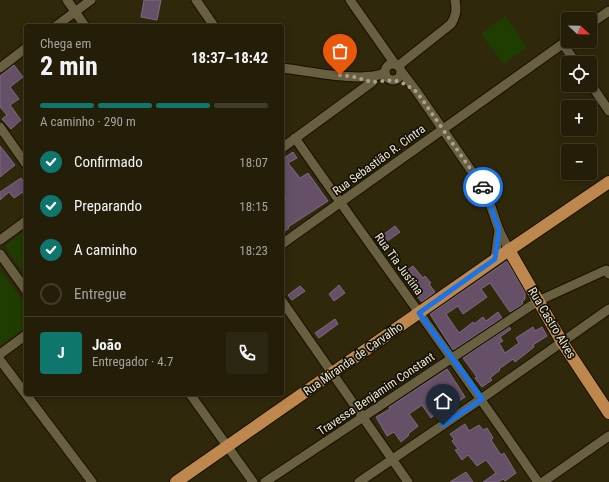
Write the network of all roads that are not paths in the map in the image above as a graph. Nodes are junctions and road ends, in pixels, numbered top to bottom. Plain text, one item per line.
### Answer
1 (66, 0) edge
2 (91, 0) edge
3 (196, 0) edge
4 (350, 0) edge
5 (455, 0) edge
6 (609, 11) edge
7 (75, 12) junction
8 (597, 19) edge
9 (59, 24) edge
10 (84, 24) edge
11 (213, 24) edge
12 (561, 45) edge
13 (24, 50) edge
14 (398, 67) junction
15 (0, 68) edge
16 (284, 68) edge
17 (354, 77) junction
18 (390, 78) junction
19 (372, 82) junction
20 (417, 92) junction
21 (596, 92) edge
22 (609, 111) edge
23 (0, 128) edge
24 (443, 129) junction
25 (295, 138) junction
26 (284, 146) edge
27 (24, 161) edge
28 (609, 182) edge
29 (340, 203) junction
30 (24, 222) edge
31 (499, 230) junction
32 (0, 240) edge
33 (284, 243) edge
34 (509, 250) junction
35 (0, 254) edge
36 (495, 259) junction
37 (608, 272) edge
38 (24, 287) edge
39 (538, 301) junction
40 (284, 304) edge
41 (609, 309) edge
42 (419, 313) junction
43 (24, 336) edge
44 (562, 342) junction
45 (0, 354) edge
46 (452, 358) junction
47 (0, 360) edge
48 (333, 373) junction
49 (24, 392) edge
50 (27, 396) edge
51 (191, 396) edge
52 (482, 399) junction
53 (609, 413) edge
54 (363, 417) junction
55 (609, 436) edge
56 (228, 446) junction
57 (392, 459) junction
58 (92, 482) edge
59 (176, 482) edge
60 (253, 482) edge
61 (265, 482) edge
62 (359, 482) edge
63 (408, 482) edge
64 (538, 482) edge
65 (543, 482) edge

1 - 7 street
2 - 7 street
3 - 11 street
4 - 14 street, Rua Castro Alves
5 - 14 street
6 - 8 street
7 - 9 street
7 - 10 street
12 - 24 street, Rua Sebastião R. Cintra
13 - 15 street
14 - 18 street
14 - 18 street
14 - 20 street, Rua Castro Alves
16 - 17 street
17 - 18 street
17 - 19 street
18 - 19 street
18 - 20 street, Rua Castro Alves
19 - 25 street
20 - 24 street, Rua Castro Alves
21 - 22 street
23 - 27 street
24 - 29 street, Rua Sebastião R. Cintra
24 - 31 street, Rua Castro Alves
25 - 26 street
25 - 29 street, Rua Tia Justina
28 - 34 main road, Rua Miranda de Carvalho
29 - 33 street, Rua Sebastião R. Cintra
29 - 42 street, Rua Tia Justina
30 - 32 street
31 - 34 street, Rua Castro Alves
31 - 36 street, Rua Castro Alves
34 - 36 main road, Rua Miranda de Carvalho
34 - 39 main road, Rua Castro Alves
35 - 38 street
36 - 42 main road, Rua Miranda de Carvalho
37 - 39 street, Travessa Benjamim Constant
39 - 44 main road, Rua Castro Alves
39 - 46 street, Travessa Benjamim Constant
40 - 48 street
41 - 44 street
42 - 46 street, Rua Tia Justina
42 - 48 main road, Rua Miranda de Carvalho
43 - 45 street
44 - 52 street
44 - 53 main road, Rua Castro Alves
46 - 52 street, Rua Tia Justina
46 - 54 street, Travessa Benjamim Constant
47 - 49 street
48 - 54 street
48 - 56 main road, Rua Miranda de Carvalho
50 - 58 street
51 - 56 street
52 - 57 street
52 - 64 street, Rua Tia Justina
54 - 57 street
54 - 61 street, Travessa Benjamim Constant
55 - 65 street
56 - 59 main road, Rua Miranda de Carvalho
56 - 60 street
57 - 62 street
57 - 63 street

